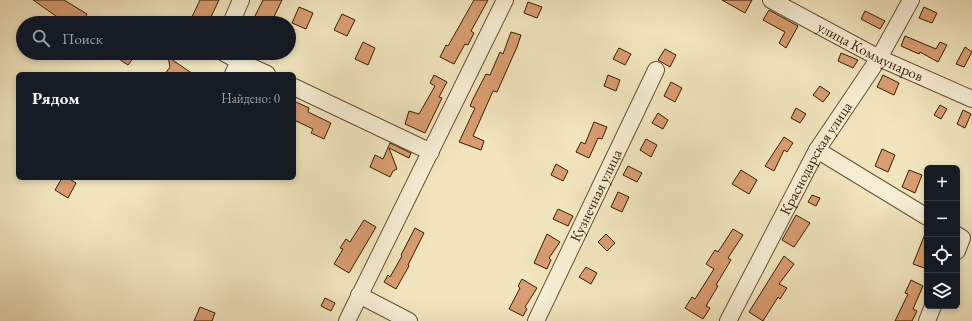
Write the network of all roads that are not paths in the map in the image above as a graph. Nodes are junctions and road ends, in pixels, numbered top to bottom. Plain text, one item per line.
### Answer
1 (241, 0) edge
2 (505, 0) edge
3 (771, 0) edge
4 (911, 0) edge
5 (234, 16) edge
6 (879, 58) junction
7 (236, 67) edge
8 (656, 70) dead end
9 (258, 72) edge
10 (296, 88) edge
11 (972, 99) edge
12 (817, 150) junction
13 (431, 152) junction
14 (924, 215) edge
15 (359, 295) junction
16 (932, 309) edge
17 (347, 321) edge
18 (409, 321) edge
19 (536, 321) edge
20 (728, 321) edge
21 (927, 321) edge

1 - 5 street
2 - 13 street
3 - 6 street, улица Коммунаров
4 - 6 street, Краснодарская улица
6 - 11 street, улица Коммунаров
6 - 12 street, Краснодарская улица
7 - 9 street
8 - 19 street, Кузнечная улица
10 - 13 street
12 - 14 street
12 - 20 street, Краснодарская улица
13 - 15 street
15 - 17 street
15 - 18 street
16 - 21 street

